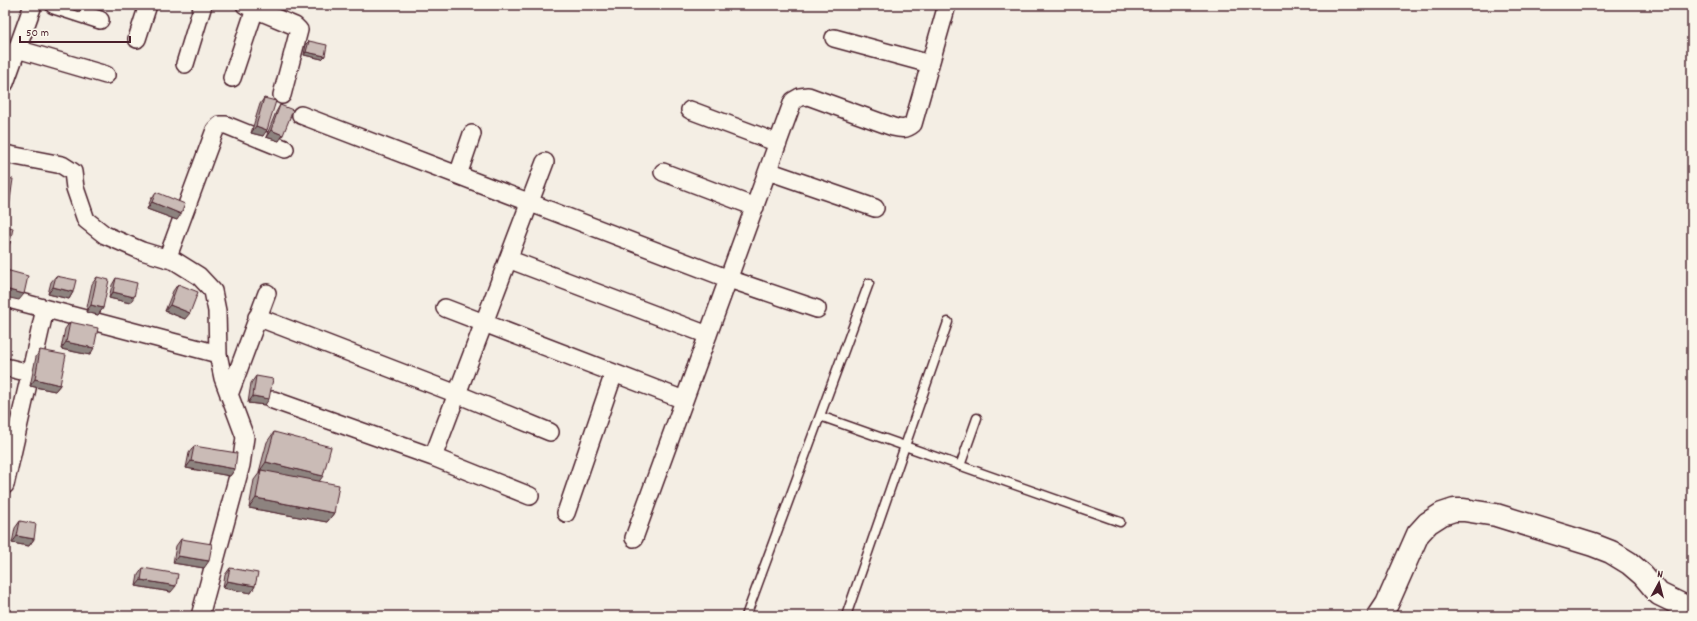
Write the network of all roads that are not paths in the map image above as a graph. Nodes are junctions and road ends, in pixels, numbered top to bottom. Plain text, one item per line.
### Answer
1 (33, 5) edge
2 (54, 5) edge
3 (148, 5) edge
4 (203, 5) edge
5 (947, 5) edge
6 (250, 7) edge
7 (100, 20) dead end
8 (834, 38) dead end
9 (137, 39) dead end
10 (17, 49) junction
11 (185, 64) dead end
12 (930, 64) junction
13 (106, 75) dead end
14 (232, 78) dead end
15 (5, 83) edge
16 (282, 95) dead end
17 (690, 110) dead end
18 (301, 115) dead end
19 (472, 134) dead end
20 (778, 143) junction
21 (285, 149) dead end
22 (5, 154) edge
23 (545, 162) dead end
24 (768, 171) junction
25 (664, 172) dead end
26 (458, 175) junction
27 (530, 203) junction
28 (754, 207) junction
29 (875, 208) dead end
30 (167, 259) junction
31 (508, 259) junction
32 (728, 279) junction
33 (869, 283) dead end
34 (267, 293) dead end
35 (5, 298) edge
36 (445, 308) dead end
37 (45, 309) junction
38 (816, 309) dead end
39 (257, 317) junction
40 (948, 322) dead end
41 (484, 323) junction
42 (708, 335) junction
43 (218, 354) junction
44 (5, 367) edge
45 (30, 373) junction
46 (614, 373) junction
47 (457, 394) junction
48 (229, 395) junction
49 (273, 400) dead end
50 (684, 400) junction
51 (820, 416) junction
52 (977, 418) dead end
53 (550, 432) dead end
54 (10, 436) edge
55 (904, 447) junction
56 (433, 457) junction
57 (960, 466) junction
58 (5, 485) edge
59 (530, 496) dead end
60 (566, 513) dead end
61 (1120, 522) dead end
62 (634, 538) dead end
63 (1692, 610) edge
64 (200, 616) edge
65 (746, 616) edge
66 (846, 616) edge
67 (1379, 616) edge

1 - 10 street
2 - 7 street
3 - 9 street
4 - 11 street
5 - 12 street
6 - 14 street
6 - 16 street
8 - 12 street
10 - 13 street
10 - 15 street
12 - 20 street
17 - 20 street
18 - 26 street
19 - 26 street
20 - 24 street
21 - 30 street
22 - 30 street
23 - 27 street
24 - 28 street
24 - 29 street
25 - 28 street
26 - 27 street
27 - 31 street
27 - 32 street
28 - 32 street
30 - 43 street
31 - 41 street
31 - 42 street
32 - 38 street
32 - 42 street
33 - 51 lane
34 - 39 street
35 - 37 street
36 - 41 street
37 - 43 street
37 - 45 street
39 - 47 street
39 - 48 street
40 - 55 lane
41 - 46 street
41 - 47 street
42 - 50 street
43 - 48 street
44 - 45 street
45 - 54 street
46 - 50 street
46 - 60 street
47 - 53 street
47 - 56 street
48 - 64 street
49 - 56 street
50 - 62 street
51 - 55 lane
51 - 65 lane
52 - 57 lane
54 - 58 street
55 - 57 lane
55 - 66 lane
56 - 59 street
57 - 61 lane
63 - 67 street

